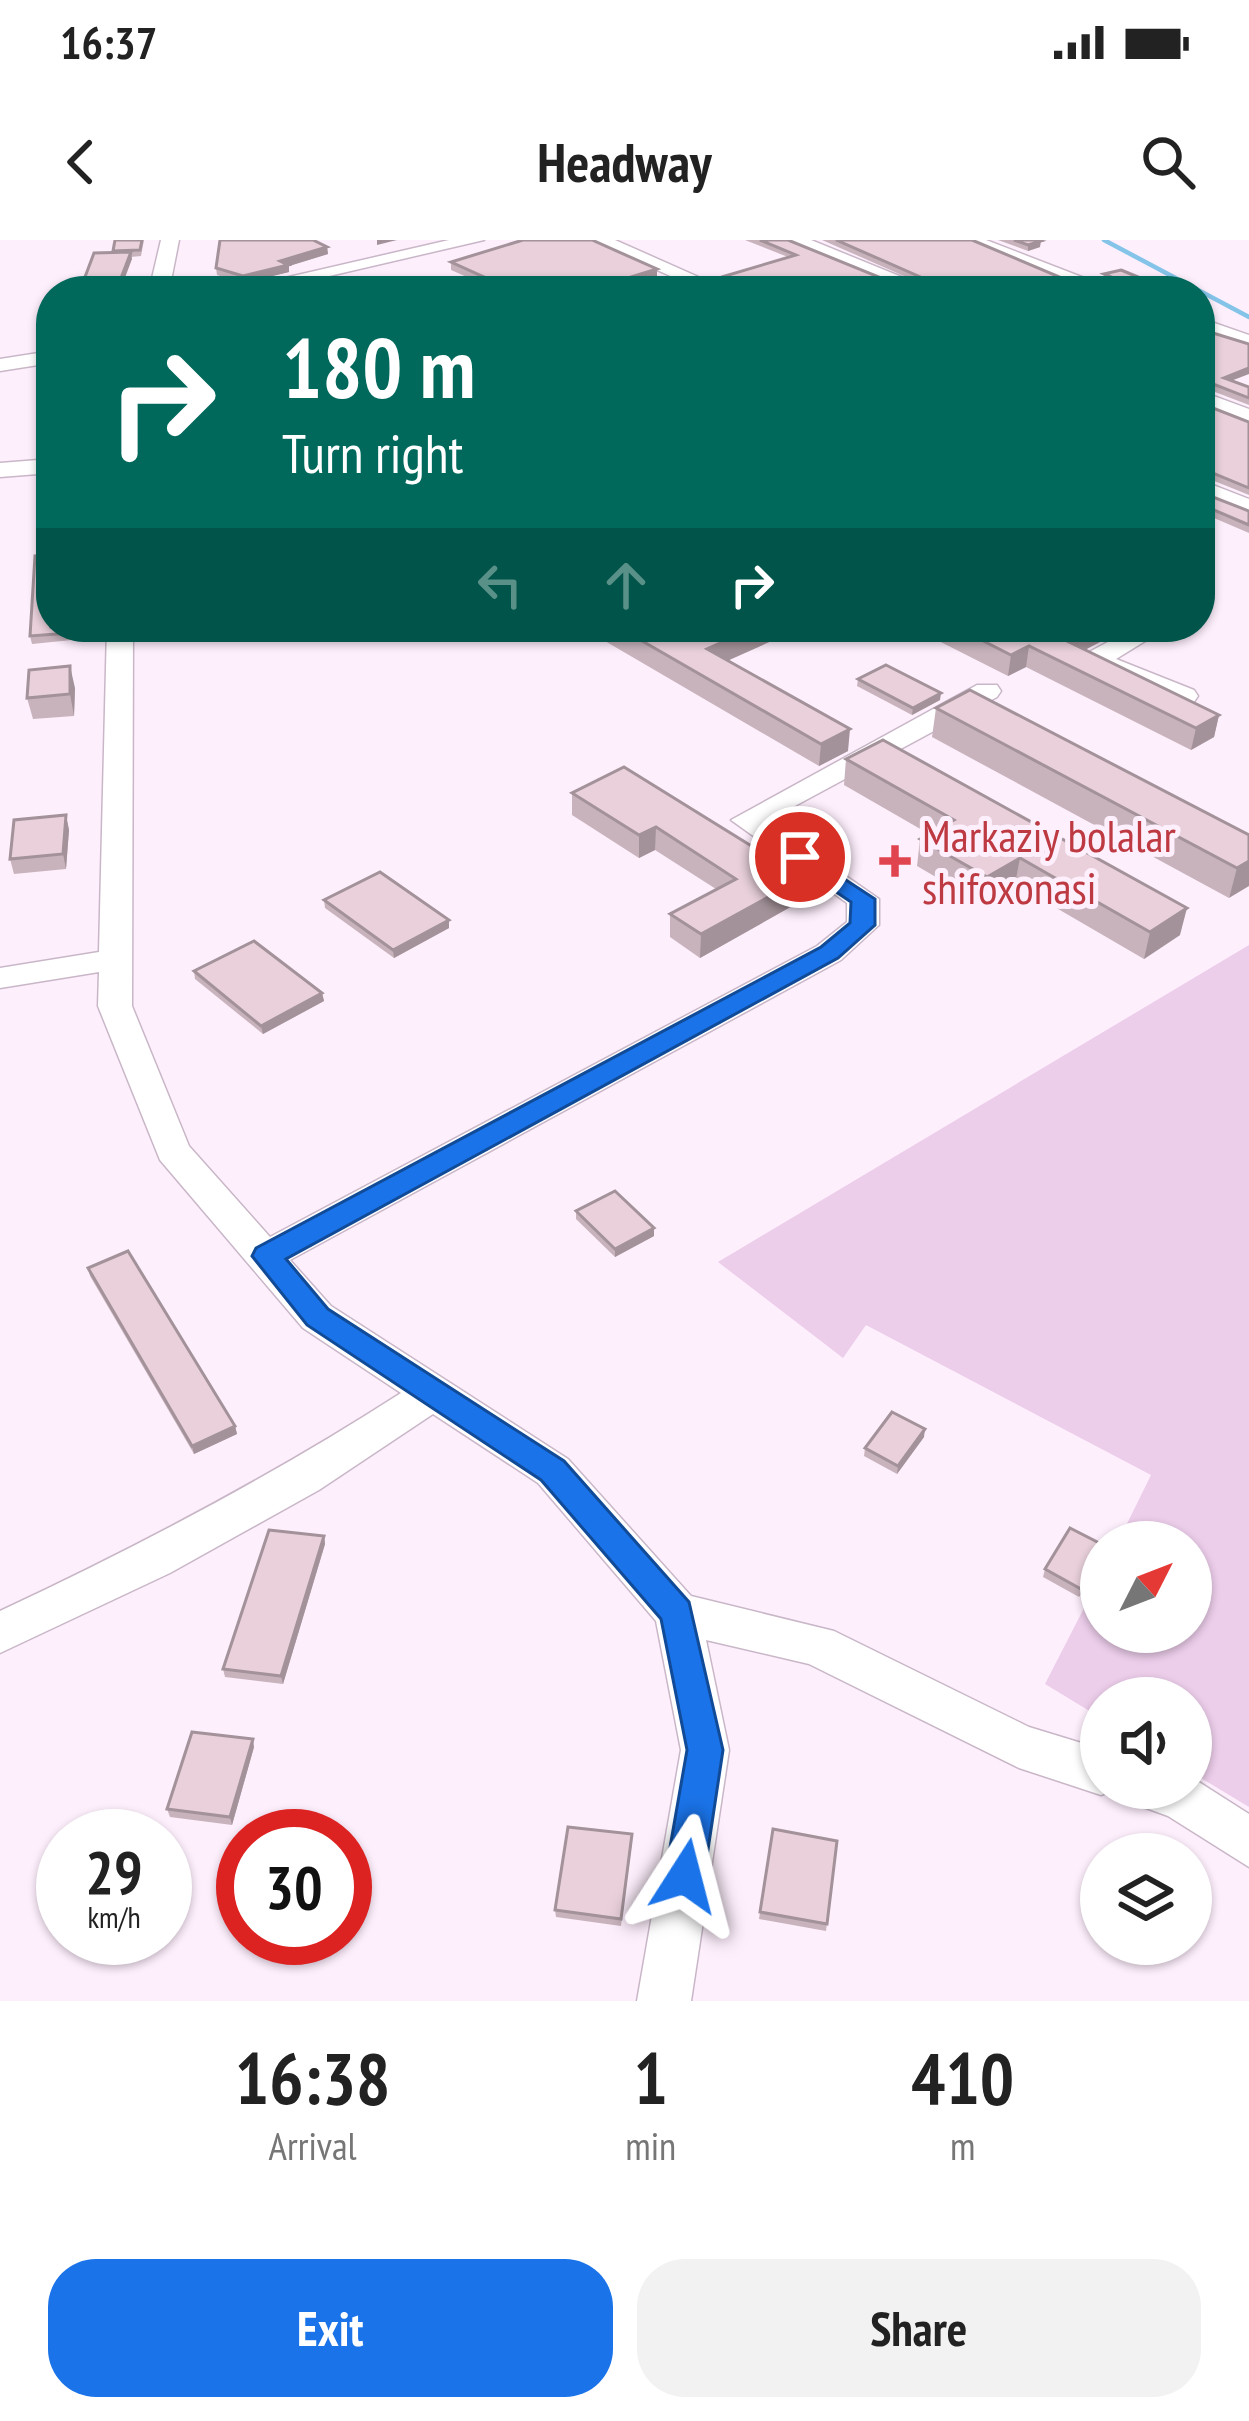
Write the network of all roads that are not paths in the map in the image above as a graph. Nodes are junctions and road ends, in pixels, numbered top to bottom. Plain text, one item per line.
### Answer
1 (170, 240) edge
2 (340, 240) edge
3 (476, 240) edge
4 (599, 240) edge
5 (794, 240) edge
6 (969, 240) edge
7 (430, 245) edge
8 (383, 260) junction
9 (162, 276) edge
10 (308, 276) edge
11 (685, 276) edge
12 (887, 276) edge
13 (1067, 276) edge
14 (1215, 330) edge
15 (1249, 342) edge
16 (36, 359) edge
17 (0, 365) edge
18 (1215, 404) edge
19 (1249, 416) edge
20 (36, 467) edge
21 (0, 470) edge
22 (1215, 493) edge
23 (1249, 508) edge
24 (120, 642) edge
25 (1128, 642) edge
26 (988, 691) dead end
27 (1184, 696) edge
28 (113, 960) junction
29 (0, 978) edge
30 (266, 1256) junction
31 (433, 1393) junction
32 (677, 1613) junction
33 (0, 1633) edge
34 (1080, 1765) edge
35 (1199, 1809) edge
36 (1249, 1844) edge
37 (664, 2001) edge

1 - 9 street
2 - 8 street
3 - 7 street
4 - 11 street
5 - 12 street
6 - 13 street
7 - 8 street
8 - 10 street
14 - 15 street
16 - 17 street
18 - 19 street
20 - 21 street
22 - 23 street
24 - 28 street
25 - 27 street
26 - 30 street
28 - 29 street
28 - 30 street
30 - 31 street
31 - 32 street
31 - 33 street
32 - 34 street
32 - 37 street
35 - 36 street

